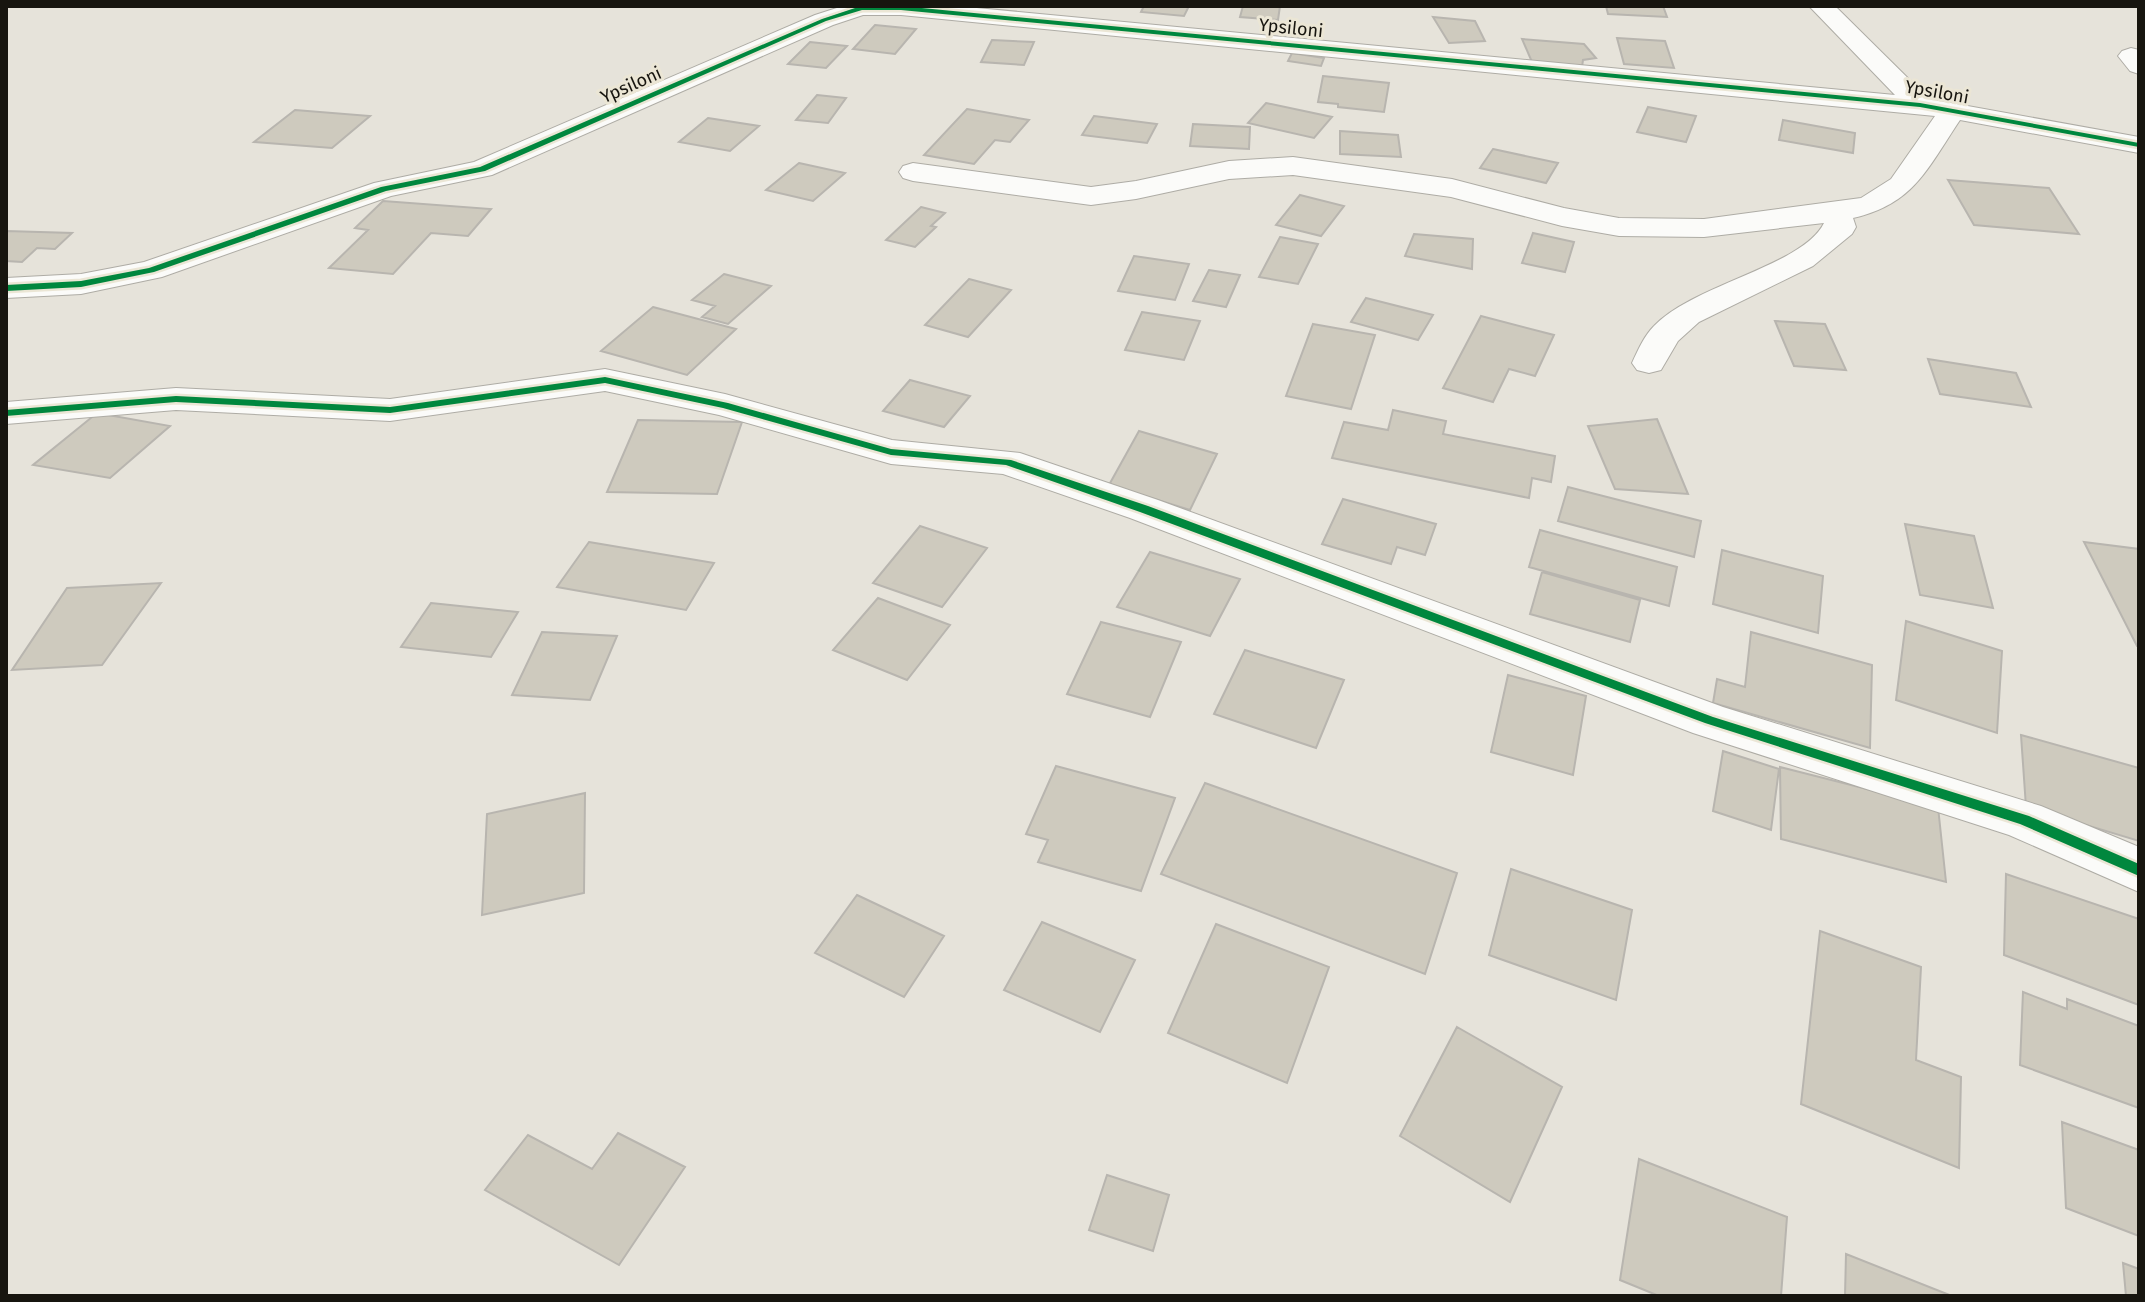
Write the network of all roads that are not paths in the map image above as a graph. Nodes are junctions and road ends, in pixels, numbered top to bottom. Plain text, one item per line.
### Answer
1 (1821, 6) edge
2 (1920, 105) junction
3 (1951, 113) junction
4 (2139, 145) edge
5 (913, 172) dead end
6 (1836, 213) junction
7 (6, 288) edge
8 (1649, 363) dead end
9 (6, 413) edge
10 (2139, 870) edge

1 - 2 street
2 - 3 street, Ypsiloni
2 - 7 street, Ypsiloni
3 - 4 street, Ypsiloni
3 - 6 street
5 - 6 street
6 - 8 street
9 - 10 street

